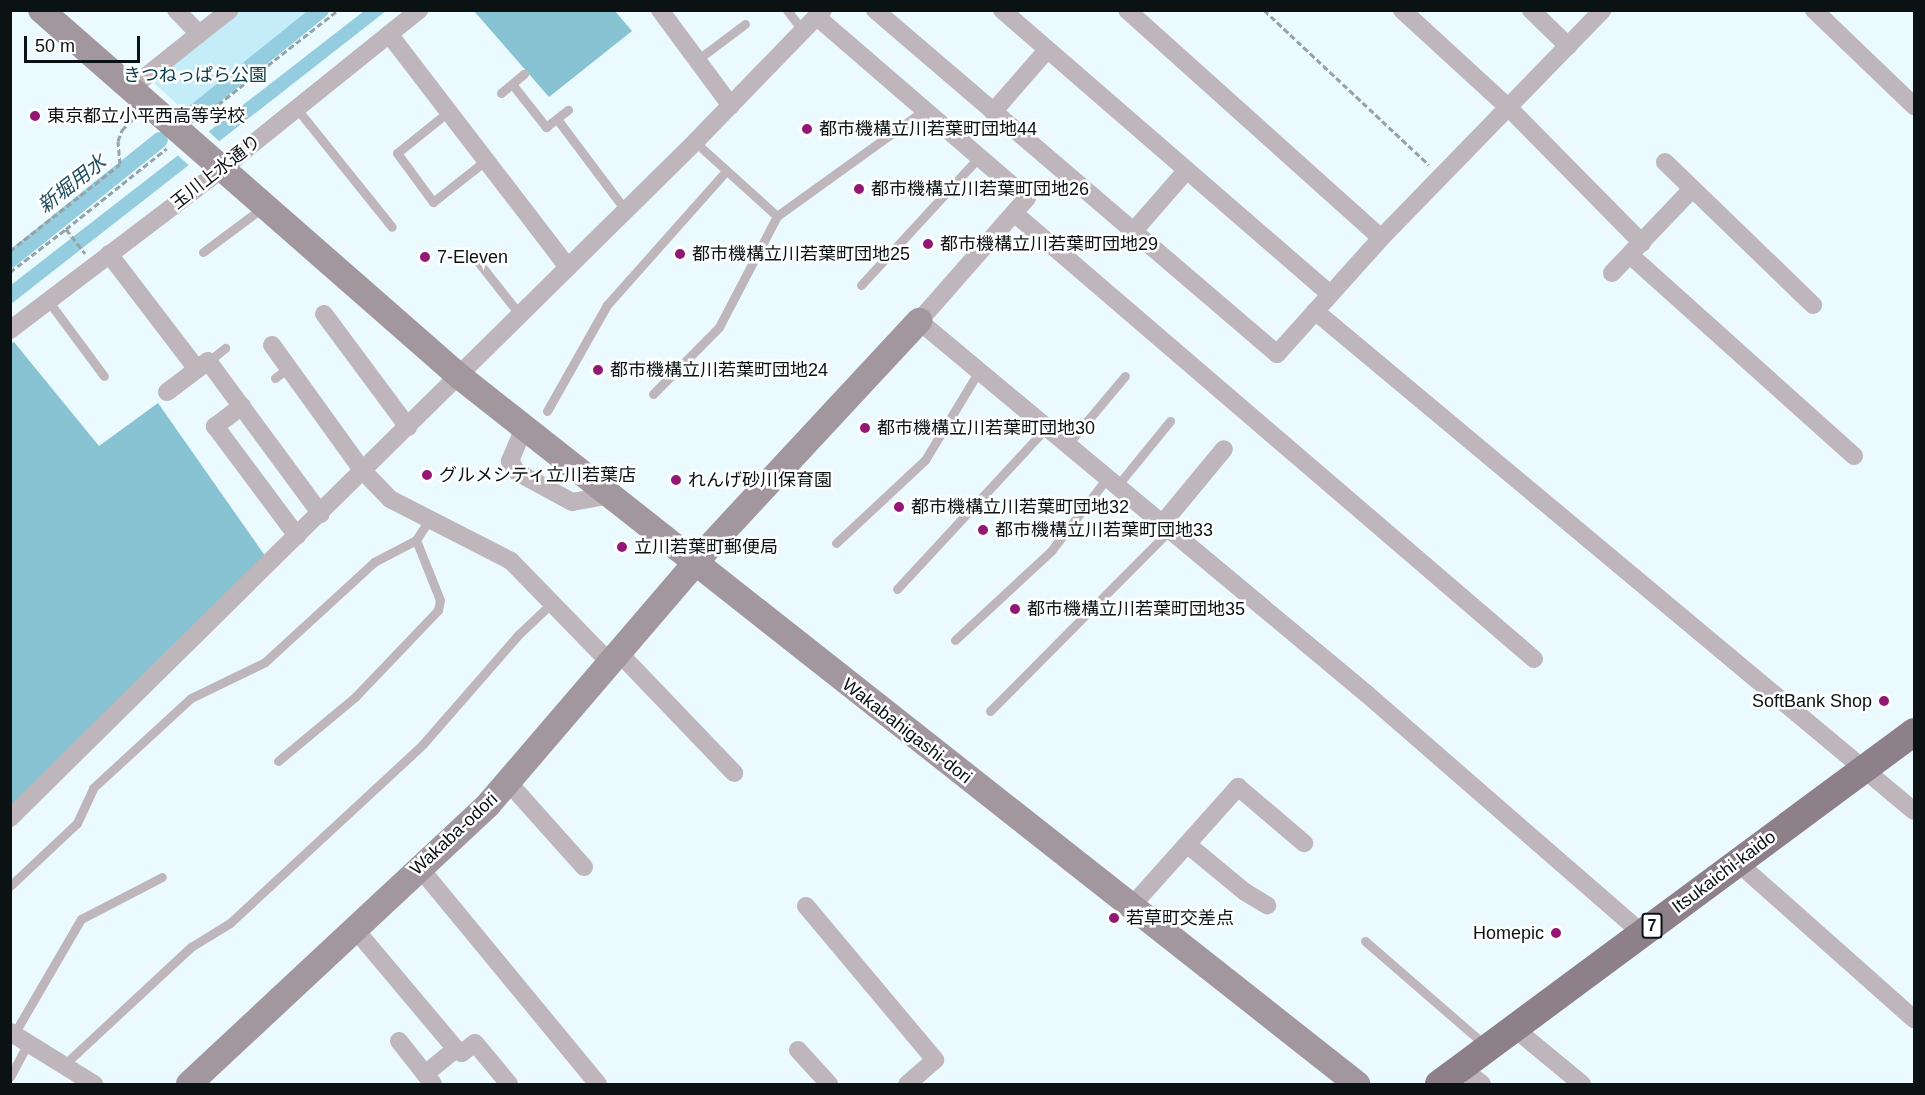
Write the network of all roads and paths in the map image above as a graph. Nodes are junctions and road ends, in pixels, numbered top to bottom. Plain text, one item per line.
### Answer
1 (41, 10) edge
2 (176, 10) edge
3 (230, 10) edge
4 (338, 10) edge
5 (419, 10) edge
6 (787, 10) edge
7 (875, 10) edge
8 (1002, 10) edge
9 (1127, 10) edge
10 (1264, 10) edge
11 (1402, 10) edge
12 (1531, 10) edge
13 (1603, 10) edge
14 (1814, 10) edge
15 (669, 14) edge
16 (820, 14) edge
17 (745, 24) dead end
18 (803, 32) junction
19 (199, 34) junction
20 (389, 34) junction
21 (1568, 46) junction
22 (1047, 50) junction
23 (697, 60) junction
24 (524, 74) dead end
25 (512, 84) junction
26 (130, 89) junction
27 (501, 93) dead end
28 (731, 106) junction
29 (1914, 106) edge
30 (1508, 107) junction
31 (297, 109) junction
32 (926, 109) junction
33 (568, 110) dead end
34 (448, 112) junction
35 (993, 112) junction
36 (138, 114) dead end
37 (557, 119) junction
38 (183, 135) junction
39 (696, 142) junction
40 (981, 155) junction
41 (485, 161) junction
42 (1665, 162) dead end
43 (214, 163) junction
44 (726, 171) junction
45 (1186, 171) junction
46 (1437, 173) dead end
47 (1691, 190) junction
48 (264, 206) junction
49 (626, 211) junction
50 (1014, 213) junction
51 (777, 216) junction
52 (392, 227) dead end
53 (66, 229) junction
54 (1132, 233) junction
55 (1380, 238) junction
56 (1636, 249) junction
57 (10, 251) edge
58 (203, 252) dead end
59 (109, 254) junction
60 (87, 256) dead end
61 (479, 263) dead end
62 (568, 267) junction
63 (10, 272) edge
64 (1612, 273) dead end
65 (861, 285) dead end
66 (1330, 294) junction
67 (49, 302) junction
68 (1813, 305) dead end
69 (1315, 311) junction
70 (324, 314) dead end
71 (520, 315) junction
72 (919, 321) junction
73 (10, 330) edge
74 (272, 345) dead end
75 (225, 348) dead end
76 (203, 365) junction
77 (979, 371) junction
78 (104, 376) dead end
79 (459, 376) junction
80 (1125, 376) dead end
81 (167, 392) dead end
82 (653, 394) dead end
83 (242, 406) junction
84 (548, 411) dead end
85 (1170, 421) dead end
86 (408, 427) junction
87 (524, 428) junction
88 (1046, 428) junction
89 (1067, 446) junction
90 (1224, 448) dead end
91 (1854, 456) dead end
92 (363, 471) junction
93 (1112, 482) junction
94 (610, 495) junction
95 (321, 514) junction
96 (429, 520) junction
97 (1166, 527) junction
98 (297, 536) junction
99 (416, 540) junction
100 (836, 543) dead end
101 (697, 564) junction
102 (897, 589) dead end
103 (553, 602) junction
104 (956, 640) dead end
105 (616, 659) junction
106 (1534, 659) dead end
107 (990, 711) dead end
108 (1914, 732) edge
109 (278, 761) dead end
110 (1864, 767) junction
111 (734, 773) dead end
112 (508, 782) junction
113 (1914, 812) edge
114 (10, 818) edge
115 (1304, 843) dead end
116 (1188, 845) junction
117 (1737, 862) junction
118 (418, 867) junction
119 (584, 867) dead end
120 (162, 877) dead end
121 (10, 885) edge
122 (1267, 905) dead end
123 (806, 906) dead end
124 (1130, 909) junction
125 (354, 928) junction
126 (1642, 933) junction
127 (1365, 941) dead end
128 (1914, 1019) edge
129 (1514, 1028) junction
130 (18, 1036) edge
131 (399, 1041) dead end
132 (1487, 1047) junction
133 (456, 1049) junction
134 (798, 1050) dead end
135 (66, 1063) junction
136 (10, 1077) edge
137 (429, 1079) edge
138 (1460, 1079) edge
139 (94, 1084) edge
140 (189, 1084) edge
141 (508, 1084) edge
142 (598, 1084) edge
143 (829, 1084) edge
144 (907, 1084) edge
145 (1357, 1084) edge
146 (1582, 1084) edge

1 - 26 street, Wakabahigashi-dori
2 - 19 street
3 - 19 street
4 - 38 path
5 - 20 street, 玉川上水通り
6 - 18 lane
7 - 35 street
8 - 22 street
9 - 55 street
10 - 46 path
11 - 30 street
12 - 21 street
13 - 21 street
14 - 29 street
15 - 23 street
16 - 18 street
16 - 32 street
17 - 23 lane
18 - 28 street
19 - 26 street
20 - 31 street, 玉川上水通り
20 - 34 street
21 - 30 street
22 - 35 street
22 - 45 street
23 - 28 street
24 - 25 lane
25 - 27 lane
25 - 37 lane
26 - 38 street, Wakabahigashi-dori
28 - 39 street
30 - 55 street
30 - 56 street
31 - 43 street, 玉川上水通り
31 - 52 lane
32 - 40 street
32 - 51 lane
33 - 37 lane
34 - 41 street
34 - 41 lane
35 - 54 street
36 - 57 path
37 - 49 lane
38 - 43 street, Wakabahigashi-dori
38 - 53 path
39 - 44 lane
39 - 49 street
40 - 50 street
40 - 65 lane
41 - 62 street
42 - 47 street
43 - 48 street, Wakabahigashi-dori
43 - 59 street, 玉川上水通り
44 - 51 lane
44 - 84 lane
45 - 54 street
45 - 66 street
47 - 56 street
47 - 68 street
48 - 58 lane
48 - 79 street, Wakabahigashi-dori
49 - 62 street
50 - 72 street
50 - 106 street
51 - 82 lane
53 - 60 path
53 - 63 path
54 - 69 street
55 - 66 street
56 - 64 street
56 - 91 street
59 - 67 street, 玉川上水通り
59 - 76 street
61 - 71 lane
62 - 71 street
66 - 69 street
67 - 73 street, 玉川上水通り
67 - 78 lane
69 - 110 street
70 - 86 street
71 - 79 street
72 - 77 street
72 - 101 street, Wakaba-odori
74 - 92 street
75 - 76 lane
76 - 81 street
76 - 83 street
77 - 88 street
77 - 100 lane
79 - 86 street
79 - 87 street, Wakabahigashi-dori
80 - 89 lane
83 - 95 street
83 - 98 street
85 - 93 lane
86 - 92 street
87 - 94 street, Wakabahigashi-dori
87 - 94 street
88 - 89 street
88 - 102 lane
89 - 93 street
90 - 97 street
92 - 95 street
92 - 96 street
93 - 97 street
93 - 104 lane
94 - 101 street, Wakabahigashi-dori
95 - 98 street
96 - 99 lane
96 - 103 street
97 - 107 lane
97 - 126 street
98 - 114 street
99 - 109 lane
99 - 121 lane
101 - 105 street, Wakaba-odori
101 - 124 street, Wakabahigashi-dori
103 - 105 street
103 - 135 lane
105 - 111 street
105 - 112 street, Wakaba-odori
108 - 110 main road, 7
110 - 113 street
110 - 117 main road, Itsukaichi-kaido / 7
112 - 118 street, Wakaba-odori
112 - 119 street
115 - 116 street
116 - 122 street
116 - 124 street
117 - 126 main road, Itsukaichi-kaido / 7
117 - 128 street
118 - 125 street, Wakaba-odori
118 - 142 street
120 - 130 lane
123 - 144 street
124 - 145 street, Wakabahigashi-dori
125 - 133 street
125 - 140 street, Wakaba-odori
126 - 129 main road, Itsukaichi-kaido / 7
127 - 132 lane
129 - 132 main road, Itsukaichi-kaido / 7
129 - 146 street
130 - 135 street
130 - 136 lane
131 - 137 street
132 - 138 main road, Itsukaichi-kaido / 7
133 - 137 street
133 - 141 street
134 - 143 street
135 - 139 street

